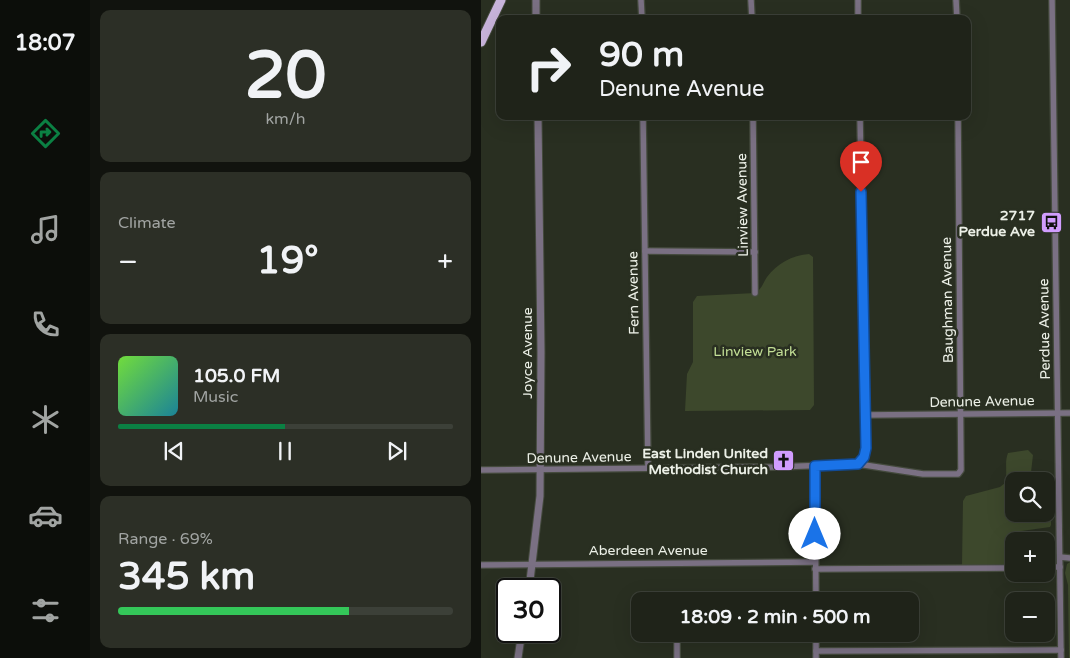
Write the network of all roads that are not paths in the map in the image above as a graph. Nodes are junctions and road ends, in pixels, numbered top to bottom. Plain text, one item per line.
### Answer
1 (501, 0) edge
2 (536, 0) edge
3 (641, 0) edge
4 (751, 0) edge
5 (858, 0) edge
6 (956, 0) edge
7 (1052, 0) edge
8 (536, 15) edge
9 (641, 15) edge
10 (752, 15) edge
11 (859, 15) edge
12 (957, 15) edge
13 (481, 42) edge
14 (538, 120) edge
15 (643, 120) edge
16 (753, 120) edge
17 (860, 120) edge
18 (958, 120) edge
19 (645, 251) junction
20 (755, 252) junction
21 (755, 293) dead end
22 (1058, 413) junction
23 (1070, 413) edge
24 (960, 414) junction
25 (865, 415) junction
26 (858, 464) junction
27 (815, 466) junction
28 (648, 468) junction
29 (481, 470) edge
30 (540, 470) junction
31 (951, 476) joint
32 (1060, 557) junction
33 (1070, 558) edge
34 (815, 562) junction
35 (532, 564) junction
36 (481, 565) edge
37 (1055, 567) edge
38 (1060, 567) junction
39 (1005, 568) edge
40 (815, 569) junction
41 (530, 578) edge
42 (816, 592) edge
43 (677, 642) edge
44 (816, 642) edge
45 (520, 643) edge
46 (1061, 650) junction
47 (816, 655) edge
48 (518, 658) edge
49 (677, 658) edge
50 (1061, 658) edge

1 - 13 main road
2 - 8 street
3 - 9 street
4 - 10 street
5 - 11 street
6 - 12 street
7 - 22 street, Perdue Avenue
14 - 30 street, Joyce Avenue
15 - 19 street, Fern Avenue
16 - 20 street, Linview Avenue
17 - 25 street
18 - 24 street, Baughman Avenue
19 - 20 street
19 - 28 street, Fern Avenue
20 - 21 street, Linview Avenue
22 - 23 street, Denune Avenue
22 - 24 street, Denune Avenue
22 - 32 street, Perdue Avenue
24 - 25 street, Denune Avenue
24 - 31 street, Baughman Avenue
25 - 26 street
26 - 27 street, Denune Avenue
26 - 31 street, Denune Avenue
27 - 28 street, Denune Avenue
27 - 34 street
28 - 30 street, Denune Avenue
29 - 30 street, Denune Avenue
30 - 35 street, Joyce Avenue
32 - 33 street
32 - 38 street, Perdue Avenue
34 - 35 street, Aberdeen Avenue
34 - 40 street
35 - 36 street, Aberdeen Avenue
35 - 41 street, Joyce Avenue
37 - 38 street
38 - 46 street, Perdue Avenue
39 - 40 street
40 - 42 street
43 - 49 street
44 - 47 street
45 - 48 street
46 - 47 street
46 - 50 street, Perdue Avenue

